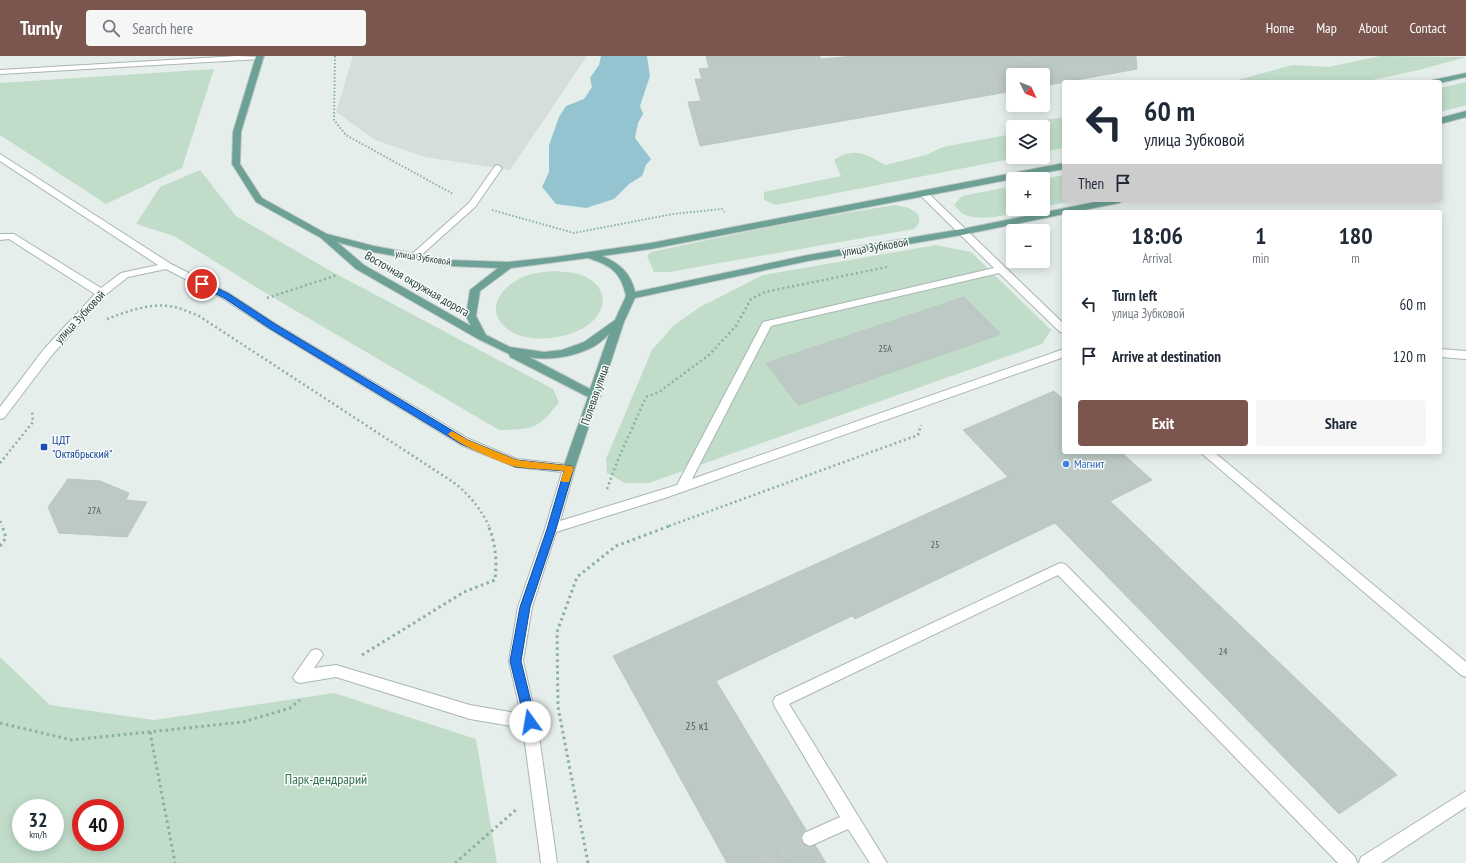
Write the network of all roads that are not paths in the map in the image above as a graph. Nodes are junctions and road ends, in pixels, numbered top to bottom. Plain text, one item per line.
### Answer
1 (260, 56) edge
2 (0, 72) edge
3 (1466, 75) edge
4 (1442, 81) edge
5 (1466, 114) edge
6 (1442, 120) edge
7 (0, 157) edge
8 (1062, 166) edge
9 (498, 168) dead end
10 (923, 193) junction
11 (1109, 202) edge
12 (1070, 210) edge
13 (1062, 212) edge
14 (0, 228) edge
15 (962, 232) junction
16 (11, 236) junction
17 (324, 236) junction
18 (0, 237) edge
19 (588, 255) junction
20 (415, 256) junction
21 (508, 265) junction
22 (167, 266) junction
23 (1001, 268) junction
24 (101, 293) junction
25 (631, 296) junction
26 (619, 322) junction
27 (1062, 328) edge
28 (482, 337) junction
29 (507, 350) junction
30 (1062, 353) edge
31 (1442, 353) edge
32 (1466, 355) edge
33 (595, 396) junction
34 (0, 414) edge
35 (1208, 454) edge
36 (569, 468) junction
37 (681, 488) junction
38 (551, 529) junction
39 (316, 655) dead end
40 (1466, 671) edge
41 (530, 722) junction
42 (1466, 798) edge
43 (851, 820) junction
44 (810, 838) tunnel mouth
45 (549, 863) edge
46 (879, 863) edge
47 (1349, 863) edge
48 (1367, 863) edge

1 - 2 street, улица Зубковой
1 - 17 main road, улица Зубковой
3 - 4 main road
5 - 6 main road
7 - 22 street
8 - 10 main road, улица Зубковой
9 - 20 street
10 - 15 street
10 - 19 main road, улица Зубковой
11 - 12 main road, улица Зубковой
13 - 15 main road, улица Зубковой
14 - 16 street
15 - 23 street
15 - 25 main road, улица Зубковой
16 - 18 street
16 - 24 street
17 - 20 main road, улица Зубковой
17 - 28 main road, Восточная окружная дорога
19 - 21 main road, улица Зубковой
19 - 25 main road, улица Зубковой
20 - 21 main road, улица Зубковой
21 - 28 main road
22 - 24 street, улица Зубковой
22 - 36 street
23 - 27 street
23 - 37 street
24 - 34 street, улица Зубковой
25 - 26 main road
26 - 29 main road
26 - 33 main road, Полевая улица
28 - 29 main road
29 - 33 main road
30 - 37 street
31 - 32 street
33 - 36 main road, Полевая улица
35 - 40 street
36 - 38 street
37 - 38 street
38 - 41 street
39 - 41 street
41 - 45 street
42 - 48 street
43 - 44 street
43 - 46 street
43 - 47 street

